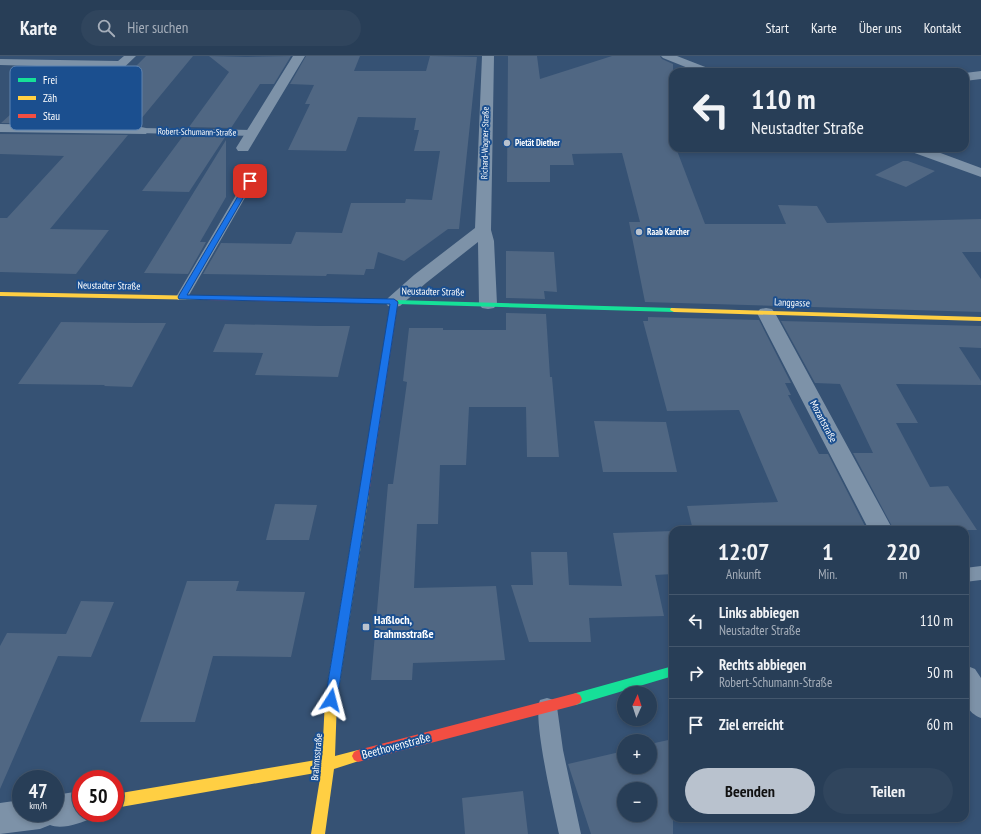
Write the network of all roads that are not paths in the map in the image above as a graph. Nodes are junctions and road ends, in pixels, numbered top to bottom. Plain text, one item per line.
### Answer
1 (299, 56) edge
2 (488, 56) edge
3 (667, 56) edge
4 (126, 60) edge
5 (0, 62) edge
6 (698, 68) edge
7 (981, 75) edge
8 (969, 76) edge
9 (0, 128) edge
10 (10, 128) edge
11 (97, 130) edge
12 (141, 131) joint
13 (253, 133) junction
14 (243, 148) dead end
15 (925, 152) edge
16 (257, 168) dead end
17 (981, 173) edge
18 (483, 230) junction
19 (0, 294) edge
20 (182, 297) junction
21 (394, 302) junction
22 (488, 304) junction
23 (602, 308) joint
24 (766, 312) junction
25 (981, 319) edge
26 (879, 526) edge
27 (981, 573) edge
28 (969, 574) edge
29 (669, 672) edge
30 (969, 684) edge
31 (981, 704) edge
32 (547, 707) junction
33 (328, 764) junction
34 (124, 799) edge
35 (12, 817) edge
36 (0, 819) edge
37 (318, 834) edge
38 (570, 834) edge

1 - 13 street, Robert-Schumann-Straße
2 - 18 street, Richard-Wagner-Straße
3 - 6 street
4 - 5 street
7 - 8 street
9 - 10 street
11 - 12 street
12 - 13 lane, Robert-Schumann-Straße
13 - 14 street, Robert-Schumann-Straße
15 - 17 street
16 - 20 lane
18 - 21 street
18 - 22 street, Richard-Wagner-Straße
19 - 20 street, Neustadter Straße
20 - 21 street, Neustadter Straße
21 - 22 street, Neustadter Straße
21 - 33 street, Brahmsstraße
22 - 23 street, Neustadter Straße
23 - 24 street, Langgasse
24 - 25 street, Langgasse
24 - 26 street, Mozartstraße
27 - 28 lane
29 - 32 street, Beethovenstraße
30 - 31 street
32 - 33 street, Beethovenstraße
32 - 38 lane
33 - 34 street, Beethovenstraße
33 - 37 street, Brahmsstraße
35 - 36 street

